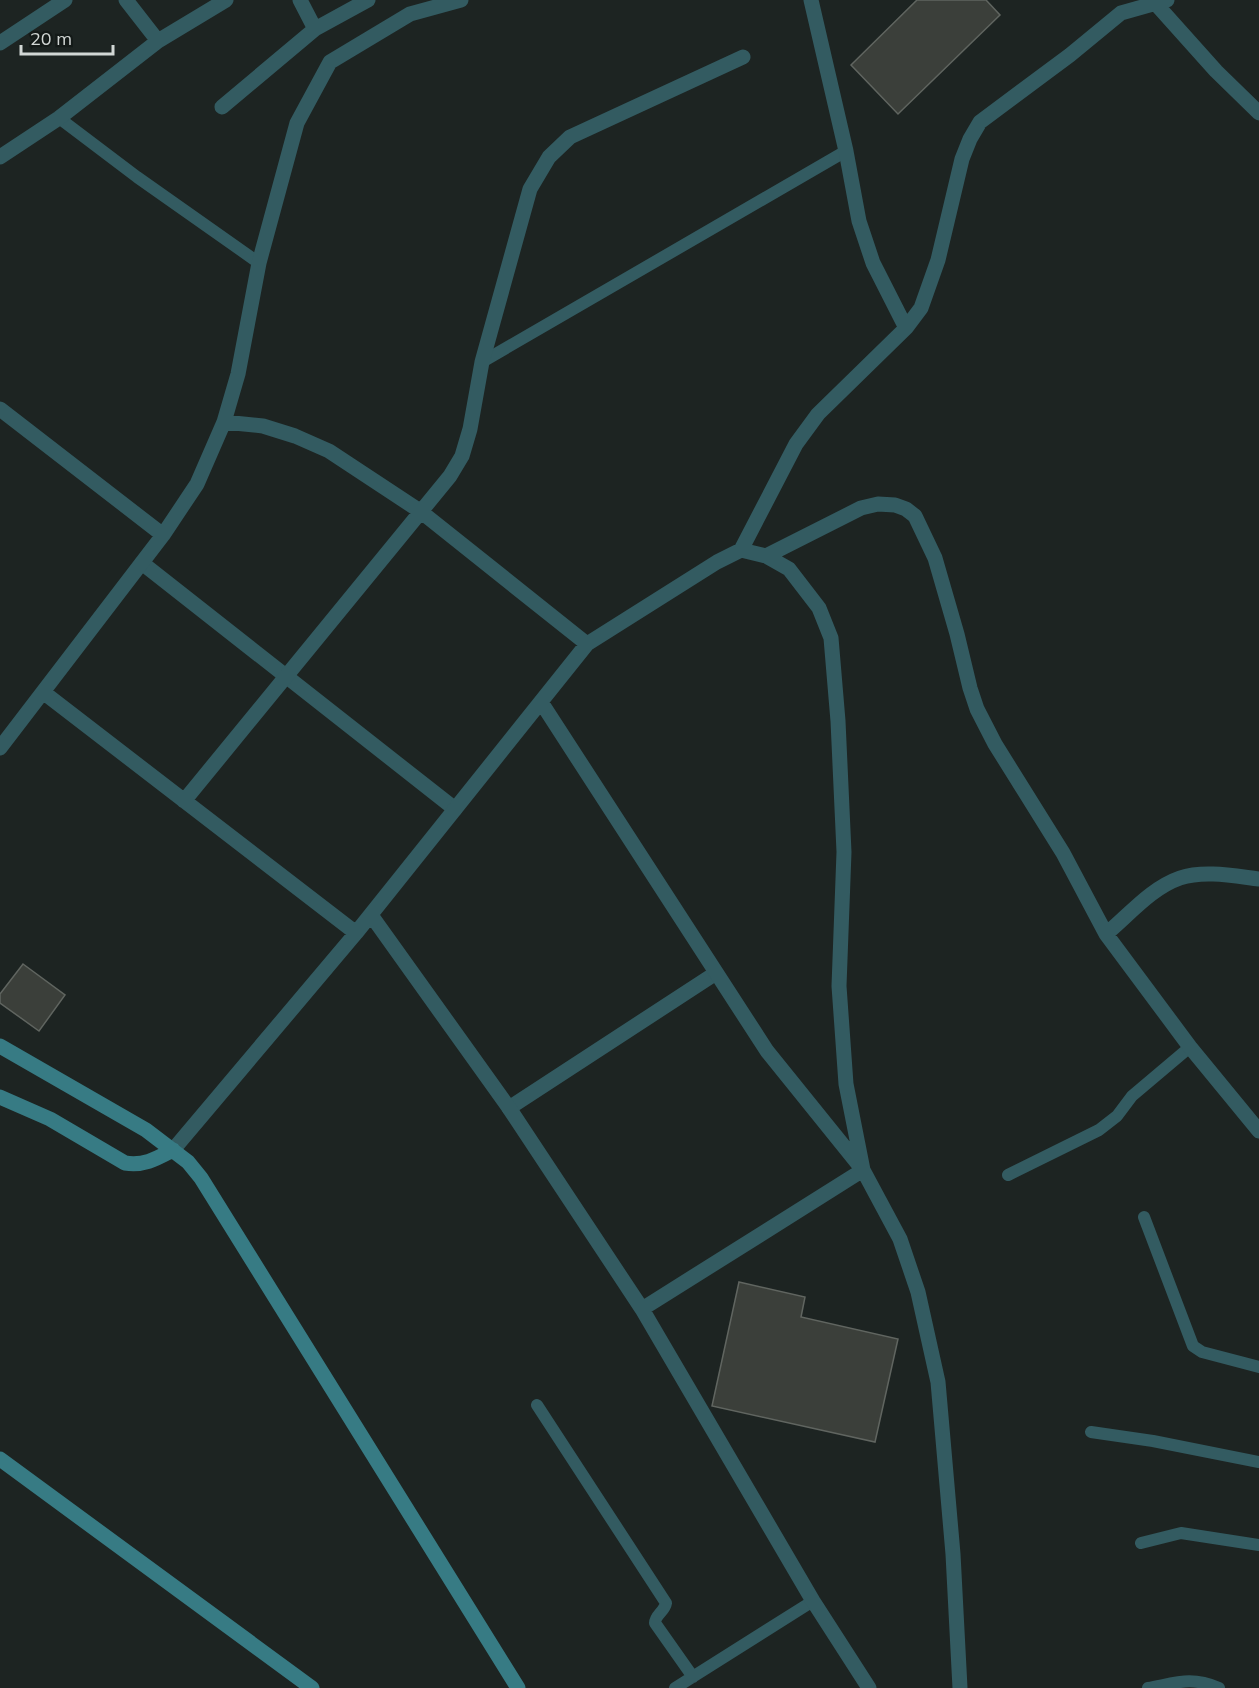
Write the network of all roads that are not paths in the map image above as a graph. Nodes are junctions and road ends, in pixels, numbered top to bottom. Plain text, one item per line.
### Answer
1 (65, 0) edge
2 (126, 0) edge
3 (226, 0) edge
4 (300, 0) edge
5 (368, 0) edge
6 (461, 0) edge
7 (811, 0) edge
8 (1162, 2) edge
9 (1124, 7) edge
10 (315, 29) junction
11 (158, 41) junction
12 (0, 43) edge
13 (743, 57) dead end
14 (222, 107) dead end
15 (1259, 113) edge
16 (59, 118) junction
17 (846, 151) junction
18 (0, 157) edge
19 (259, 263) junction
20 (906, 328) junction
21 (482, 362) junction
22 (0, 409) edge
23 (224, 422) junction
24 (420, 511) junction
25 (163, 536) junction
26 (741, 550) junction
27 (766, 556) junction
28 (142, 563) junction
29 (587, 644) junction
30 (287, 675) junction
31 (43, 692) junction
32 (541, 702) junction
33 (0, 748) edge
34 (184, 801) junction
35 (455, 809) junction
36 (1259, 879) edge
37 (371, 915) junction
38 (356, 933) junction
39 (1106, 934) junction
40 (716, 973) junction
41 (0, 1046) edge
42 (1190, 1047) junction
43 (0, 1097) edge
44 (508, 1108) junction
45 (1259, 1131) edge
46 (173, 1150) junction
47 (863, 1170) junction
48 (1008, 1175) dead end
49 (1144, 1217) dead end
50 (642, 1309) junction
51 (1259, 1367) edge
52 (537, 1405) dead end
53 (1091, 1432) dead end
54 (0, 1459) edge
55 (1259, 1462) edge
56 (1141, 1543) dead end
57 (1259, 1545) edge
58 (813, 1601) junction
59 (693, 1677) junction
60 (312, 1688) edge
61 (518, 1688) edge
62 (675, 1688) edge
63 (869, 1688) edge
64 (960, 1688) edge
65 (1148, 1688) edge
66 (1219, 1688) edge

1 - 12 street
2 - 11 street
3 - 11 street
4 - 10 street
5 - 10 street
6 - 19 street
7 - 17 street
8 - 9 street
8 - 15 street
9 - 20 street
10 - 14 street
11 - 16 street
13 - 21 street
16 - 18 street
16 - 19 lane
17 - 20 street
17 - 21 lane
19 - 23 street
20 - 26 street
21 - 24 street
22 - 25 street
23 - 24 street
23 - 25 street
24 - 29 street
24 - 30 street
25 - 28 street
26 - 27 street
26 - 29 street
27 - 39 street
27 - 47 street
28 - 30 street
28 - 31 street
29 - 32 street
30 - 34 street
30 - 35 street
31 - 33 street
31 - 34 street
32 - 35 street
32 - 40 street
34 - 38 street
35 - 37 street
36 - 39 street
37 - 38 street
37 - 44 street
38 - 46 street
39 - 42 street
40 - 44 street
40 - 47 street
41 - 46 main road
42 - 45 street
42 - 48 lane
43 - 46 main road
44 - 50 street
46 - 61 main road
47 - 50 street
47 - 64 street
49 - 51 lane
50 - 58 street
52 - 59 lane
53 - 55 lane
54 - 60 main road
56 - 57 lane
58 - 59 lane
58 - 63 street
59 - 62 lane
65 - 66 lane

